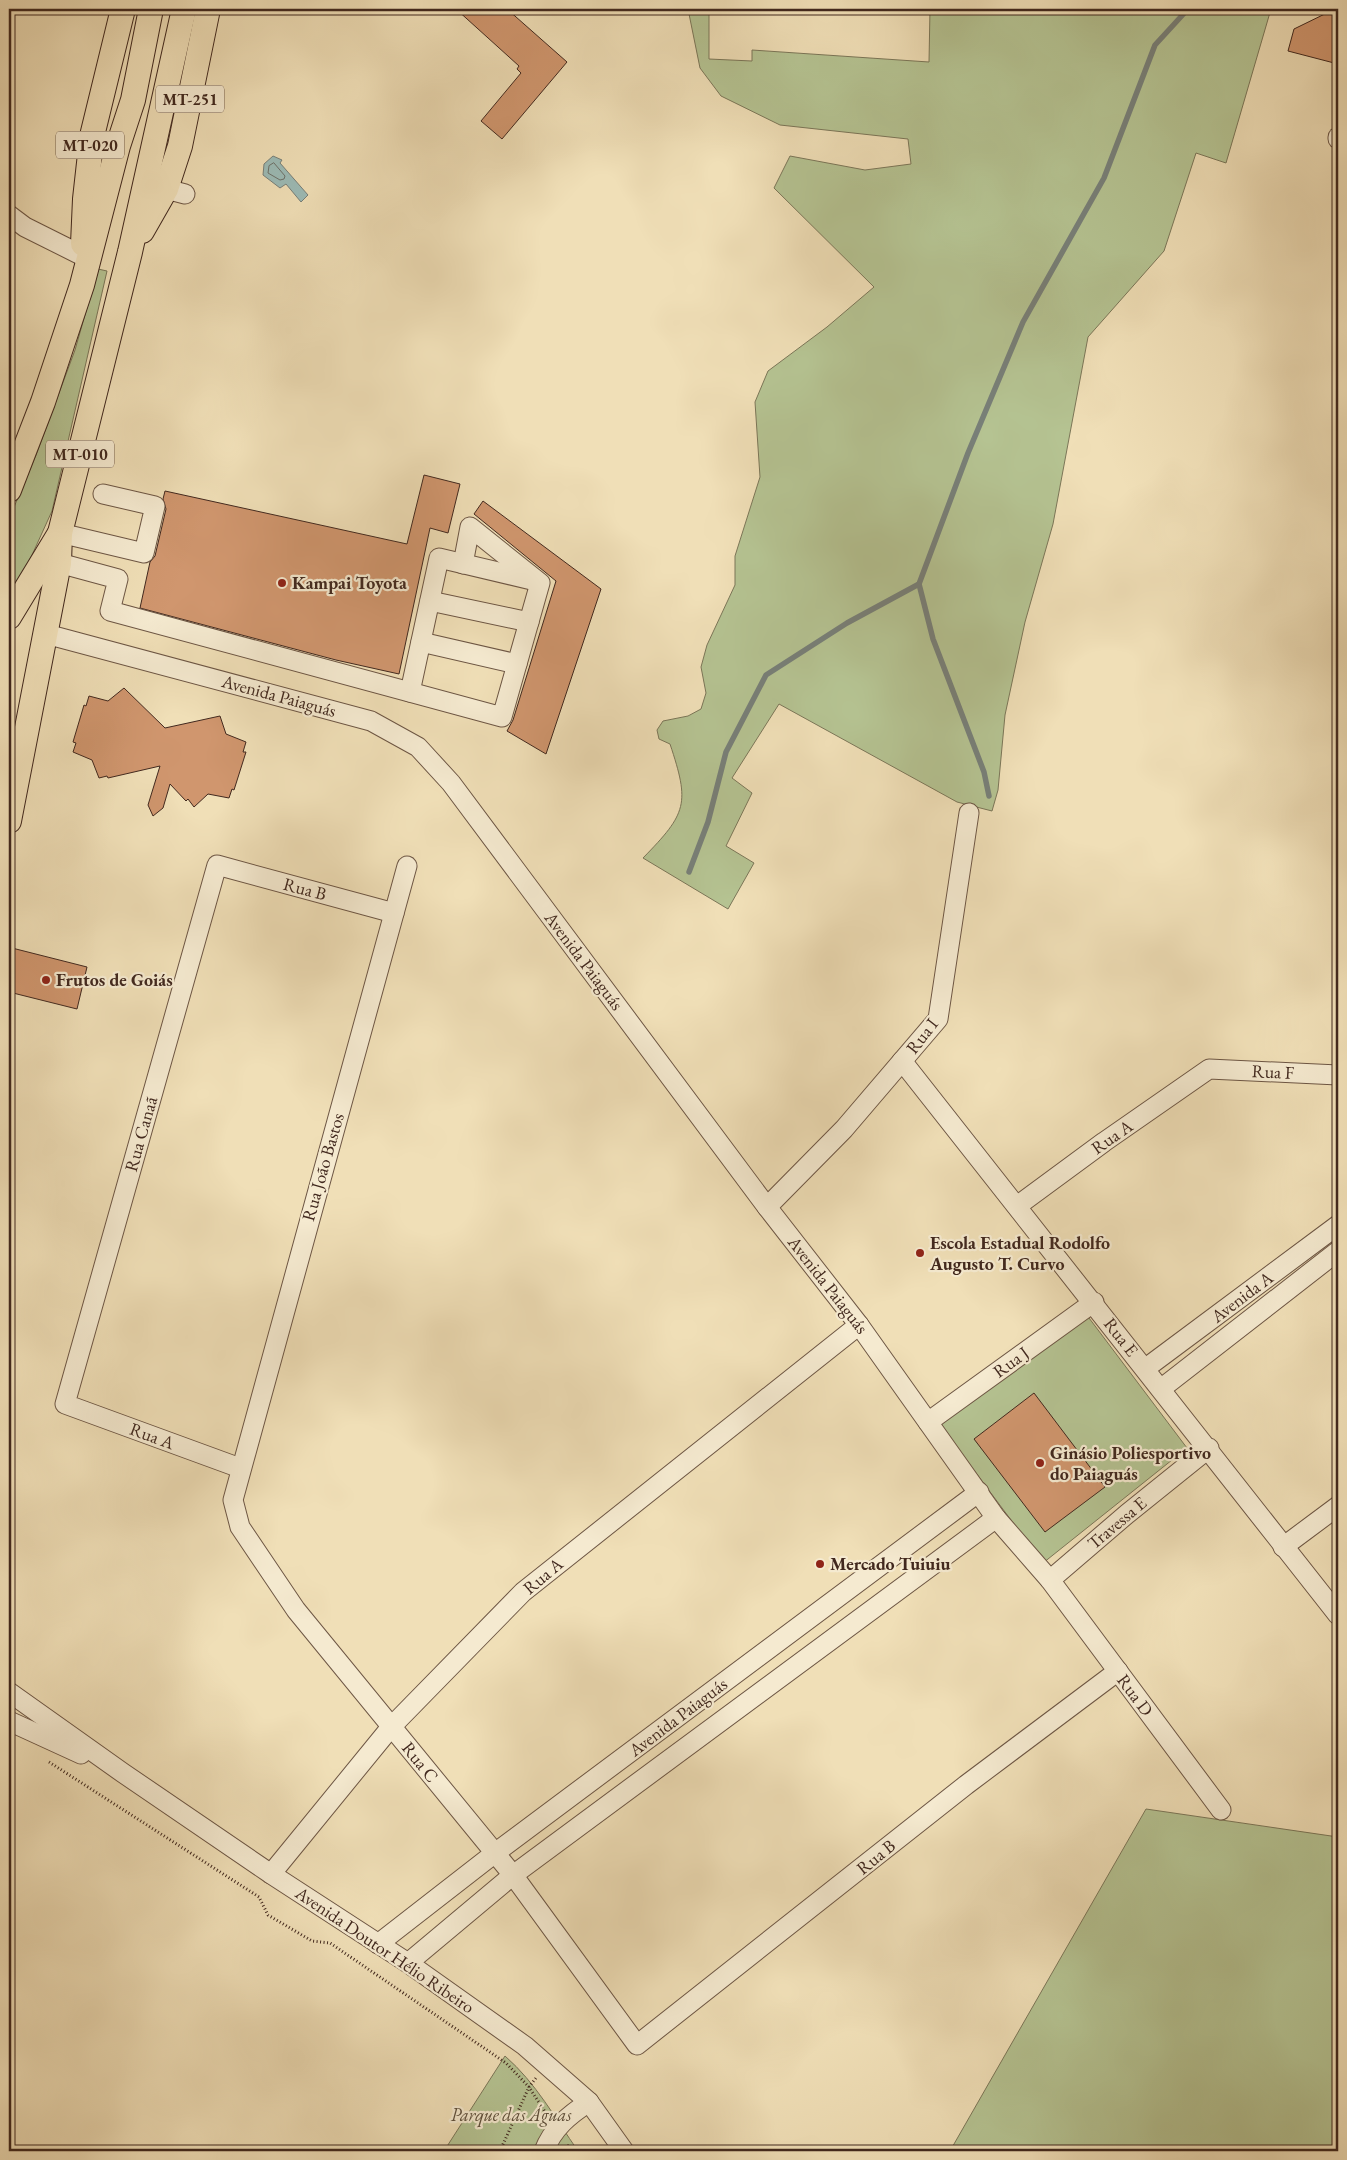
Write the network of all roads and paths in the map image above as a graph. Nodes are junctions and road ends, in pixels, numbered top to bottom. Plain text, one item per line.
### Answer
1 (122, 9) edge
2 (151, 9) edge
3 (184, 9) edge
4 (208, 9) edge
5 (9, 215) edge
6 (130, 252) junction
7 (83, 256) junction
8 (82, 285) junction
9 (9, 490) edge
10 (103, 494) dead end
11 (60, 533) junction
12 (127, 549) junction
13 (59, 563) junction
14 (463, 564) junction
15 (118, 579) junction
16 (540, 582) junction
17 (430, 601) junction
18 (9, 617) edge
19 (529, 622) junction
20 (46, 634) junction
21 (421, 642) junction
22 (517, 664) junction
23 (410, 692) junction
24 (969, 813) dead end
25 (9, 821) edge
26 (217, 864) joint
27 (407, 866) dead end
28 (394, 913) junction
29 (902, 1061) junction
30 (1209, 1069) joint
31 (1338, 1075) edge
32 (1018, 1206) junction
33 (768, 1207) junction
34 (1338, 1225) edge
35 (1338, 1251) edge
36 (1094, 1302) junction
37 (859, 1325) junction
38 (1146, 1368) junction
39 (1162, 1388) junction
40 (64, 1404) joint
41 (928, 1422) junction
42 (1209, 1448) junction
43 (240, 1468) junction
44 (979, 1492) junction
45 (1338, 1506) edge
46 (996, 1518) junction
47 (1283, 1547) junction
48 (1050, 1580) junction
49 (1338, 1616) edge
50 (1118, 1671) junction
51 (9, 1692) edge
52 (9, 1721) edge
53 (391, 1726) junction
54 (42, 1758) dead end
55 (123, 1773) junction
56 (1221, 1810) dead end
57 (495, 1853) junction
58 (271, 1874) junction
59 (514, 1874) junction
60 (378, 1944) junction
61 (408, 1963) junction
62 (637, 2045) joint
63 (529, 2087) junction
64 (589, 2102) junction
65 (556, 2128) junction
66 (500, 2151) edge
67 (544, 2151) edge
68 (572, 2151) edge
69 (624, 2151) edge

1 - 7 main road, MT-020
2 - 8 main road, MT-010
3 - 6 main road, MT-010
4 - 6 main road, MT-251
5 - 7 street
6 - 11 main road, MT-010
7 - 8 main road, MT-020
8 - 9 main road, MT-010
10 - 12 street
11 - 12 street
11 - 13 main road, MT-010
11 - 18 main road
12 - 15 street
13 - 15 street
13 - 20 main road, MT-010
14 - 16 street
14 - 16 street
14 - 17 street
15 - 23 street
16 - 19 street
17 - 19 street
17 - 21 street
19 - 22 street
20 - 25 main road, MT-010
20 - 33 street, Avenida Paiaguás
21 - 22 street
21 - 23 street
22 - 23 street
24 - 29 street, Rua I
26 - 28 street, Rua B
26 - 40 street, Rua Canaã
27 - 28 street, Rua João Bastos
28 - 43 street, Rua João Bastos
29 - 32 street, Rua E
29 - 33 street, Rua I
30 - 31 street, Rua F
30 - 32 street, Rua A
32 - 36 street, Rua E
33 - 37 street, Avenida Paiaguás
34 - 38 street, Avenida A
35 - 39 street, Avenida A
36 - 38 street, Rua E
36 - 41 street, Rua J
37 - 41 street, Avenida Paiaguás
37 - 53 street, Rua A
38 - 39 street, Rua E
39 - 42 street, Rua E
40 - 43 street, Rua A
41 - 44 street, Avenida Paiaguás
42 - 47 street, Rua E
42 - 48 street, Travessa E
43 - 53 street, Rua C
44 - 46 street, Avenida Paiaguás
44 - 57 street, Avenida Paiaguás
45 - 47 street
46 - 48 street, Avenida Paiaguás
46 - 59 street, Avenida Paiaguás
47 - 49 street, Rua E
48 - 50 street, Rua D
50 - 56 street, Rua D
50 - 62 street, Rua B
51 - 55 street, Avenida Doutor Hélio Ribeiro
52 - 55 street, Avenida Doutor Hélio Ribeiro
53 - 57 street, Rua C
53 - 58 street, Rua A
54 - 63 path
55 - 58 street, Avenida Doutor Hélio Ribeiro
57 - 59 street, Rua C
57 - 60 street, Avenida Paiaguás
58 - 60 street, Avenida Doutor Hélio Ribeiro
59 - 61 street, Avenida Paiaguás
59 - 62 street, Rua C
60 - 61 street, Avenida Doutor Hélio Ribeiro
61 - 64 street, Avenida Doutor Hélio Ribeiro
63 - 65 path
63 - 66 path
64 - 65 street
64 - 69 street, Avenida Doutor Hélio Ribeiro
65 - 67 street
65 - 68 path

